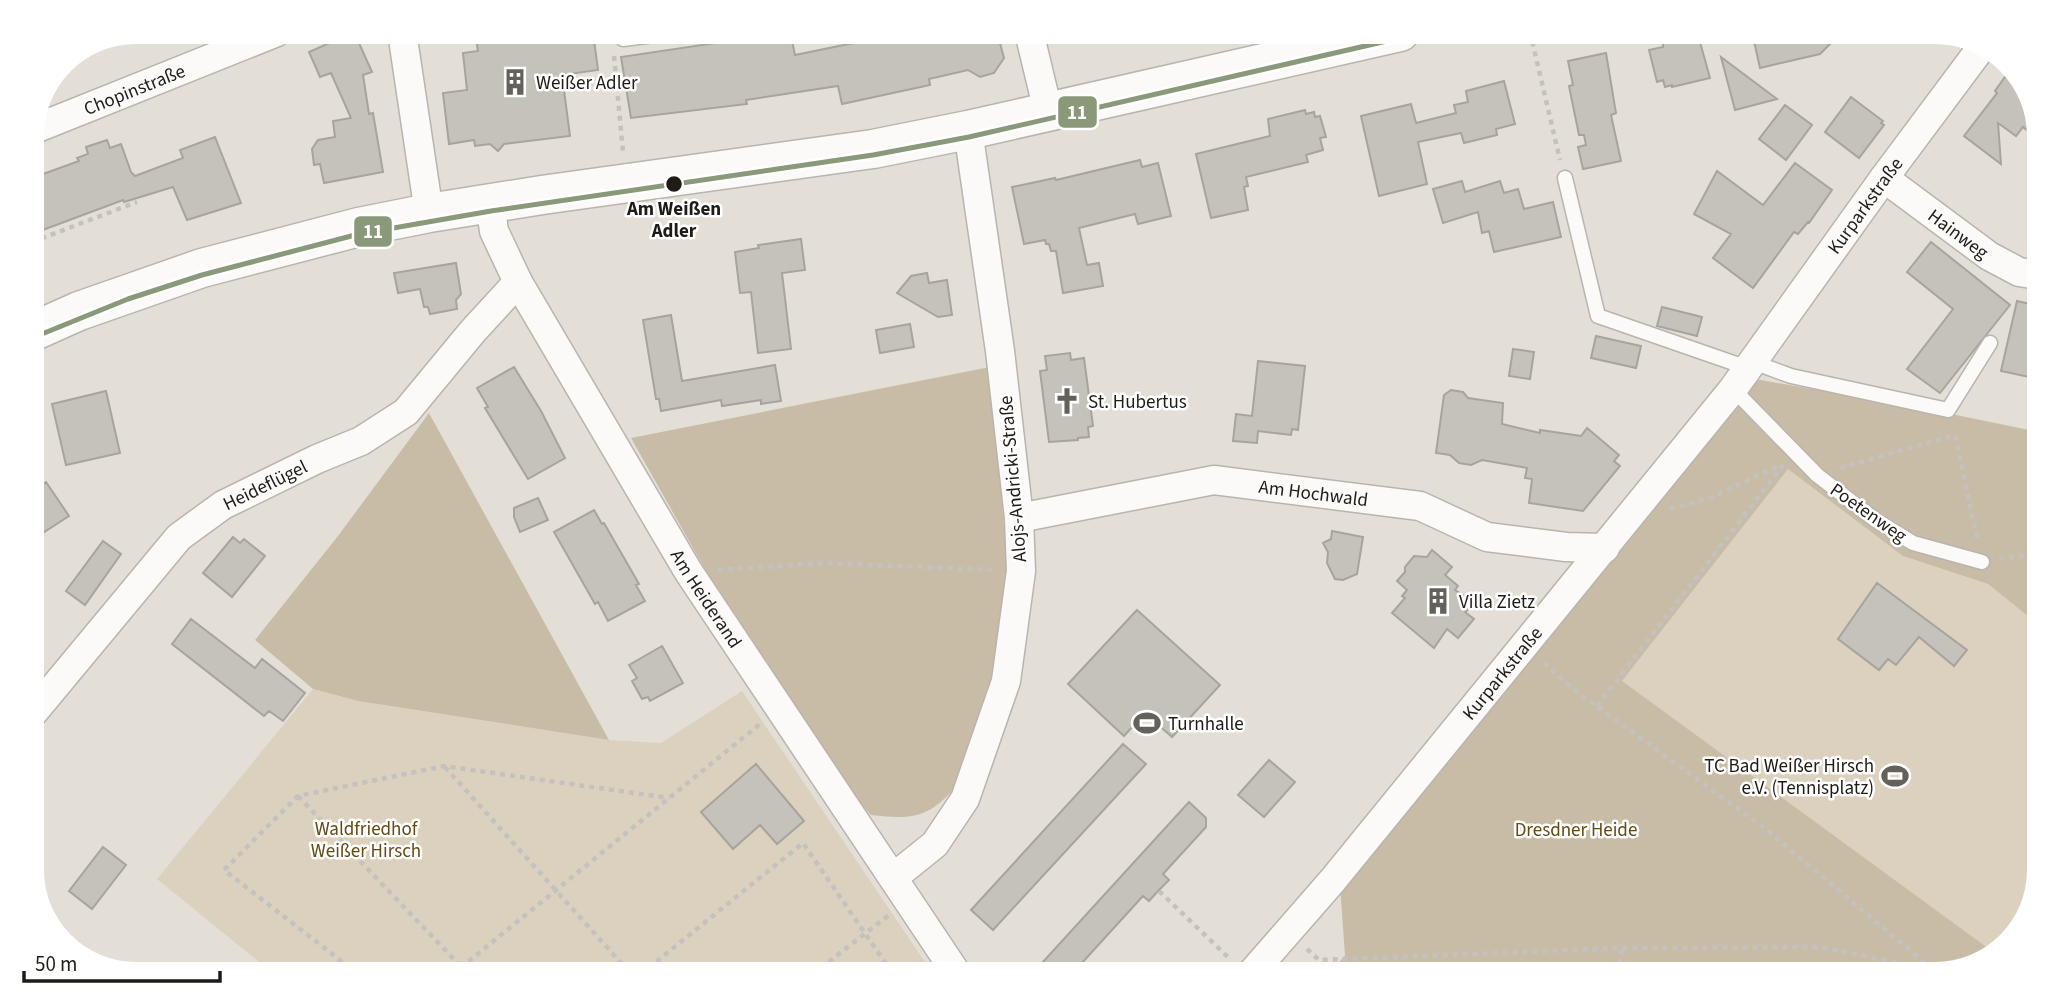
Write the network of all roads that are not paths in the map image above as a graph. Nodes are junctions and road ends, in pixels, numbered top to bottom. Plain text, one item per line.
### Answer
1 (247, 44) edge
2 (404, 44) edge
3 (1033, 44) edge
4 (1347, 44) edge
5 (1977, 54) edge
6 (1048, 111) junction
7 (45, 125) edge
8 (968, 130) junction
9 (1565, 178) road end
10 (1884, 178) junction
11 (490, 203) junction
12 (429, 213) junction
13 (2027, 273) edge
14 (518, 282) junction
15 (44, 327) edge
16 (1990, 343) dead end
17 (1745, 373) junction
18 (1019, 518) junction
19 (1605, 548) junction
20 (1982, 562) road end
21 (44, 700) edge
22 (902, 888) junction
23 (949, 962) edge
24 (1262, 962) edge

1 - 7 street, Chopinstraße
2 - 12 street
3 - 6 street
4 - 6 main road
5 - 10 street, Kurparkstraße
6 - 8 main road
8 - 11 main road
8 - 18 street, Alojs-Andricki-Straße
9 - 17 lane
10 - 13 street, Hainweg
10 - 17 street, Kurparkstraße
11 - 12 main road
11 - 14 street, Am Heiderand
12 - 15 main road
14 - 21 street, Heideflügel
14 - 22 street, Am Heiderand
16 - 17 lane
17 - 19 street, Kurparkstraße
17 - 20 lane, Poetenweg
18 - 19 street, Am Hochwald
18 - 22 street, Alojs-Andricki-Straße
19 - 24 street, Kurparkstraße
22 - 23 street, Am Heiderand

